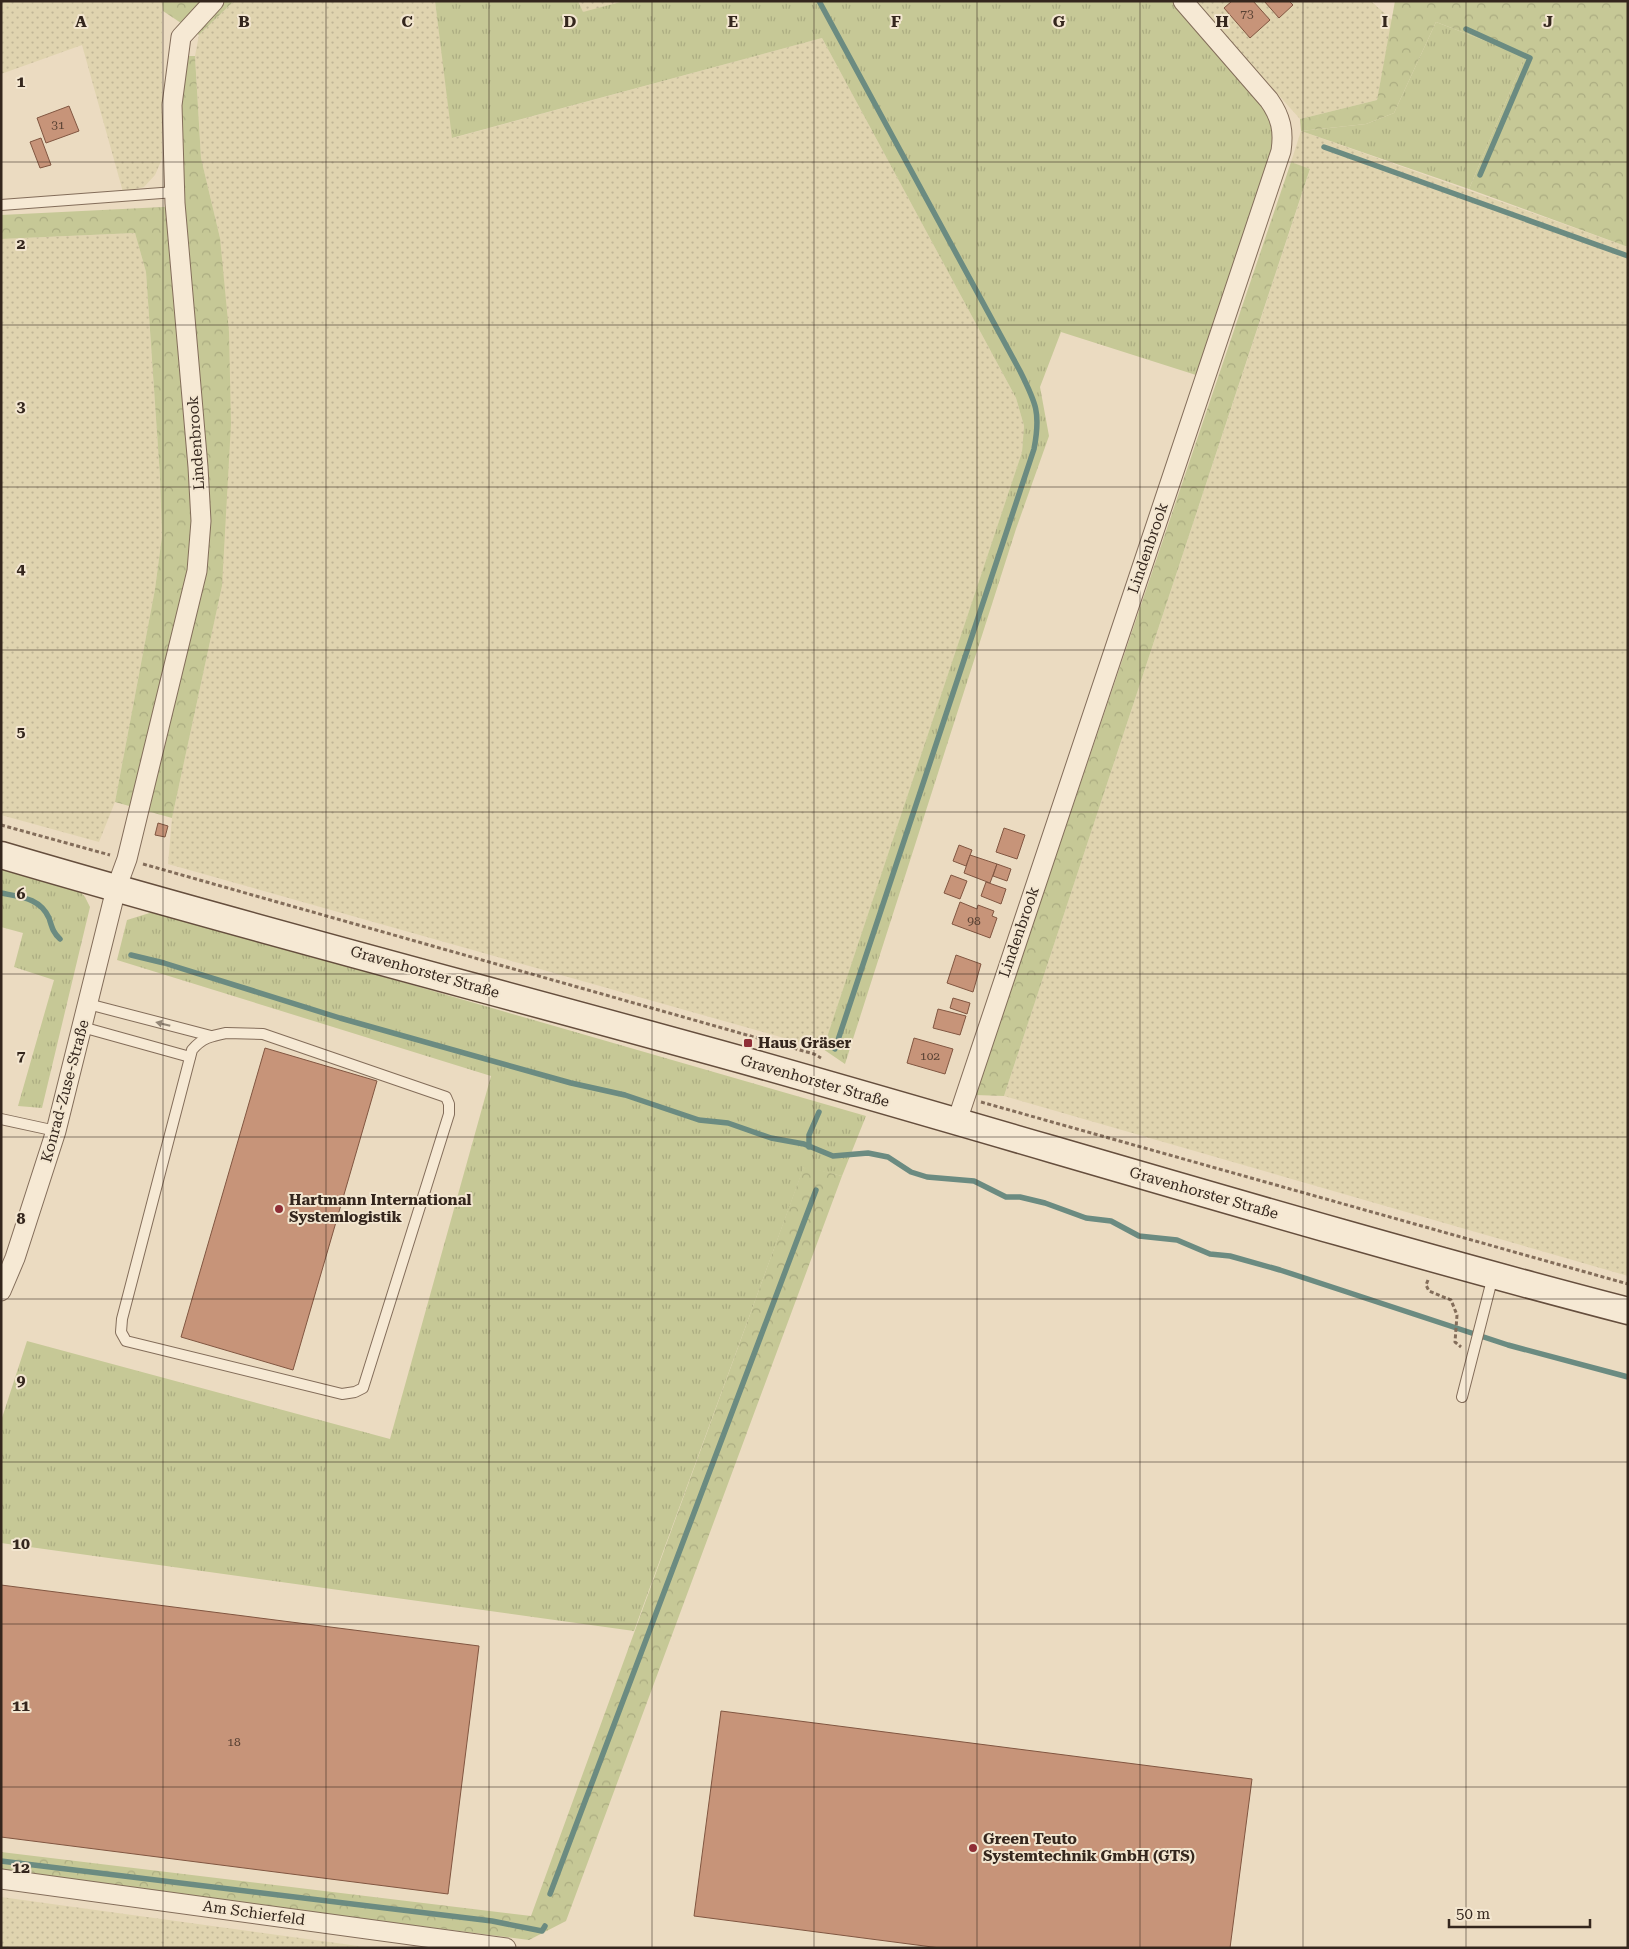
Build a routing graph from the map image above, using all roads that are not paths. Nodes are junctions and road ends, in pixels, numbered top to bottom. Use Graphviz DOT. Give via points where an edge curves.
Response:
graph roads {
  1 [pos="214,1"];
  2 [pos="1183,1"];
  3 [pos="175,192"];
  4 [pos="1,205"];
  5 [pos="1,855"];
  6 [pos="116,889"];
  7 [pos="88,1004"];
  8 [pos="82,1027"];
  9 [pos="211,1036"];
  10 [pos="190,1058"];
  11 [pos="960,1112"];
  12 [pos="1,1118"];
  13 [pos="56,1131"];
  14 [pos="1493,1276"];
  15 [pos="1,1290"];
  16 [pos="1628,1311"];
  17 [pos="1462,1397"];
  18 [pos="1,1879"];
  19 [pos="463,1945"];
  20 [pos="506,1948"];
  1 -- 3 [label="street, Lindenbrook" via="180,37 172,106"];
  2 -- 11 [label="street, Lindenbrook" via="1279,114 1283,135 1281,151"];
  3 -- 4 [label="lane"];
  3 -- 6 [label="street, Lindenbrook" via="201,521 197,571 127,859"];
  5 -- 6 [label="main road, Gravenhorster Straße"];
  6 -- 7 [label="street, Konrad-Zuse-Straße"];
  6 -- 11 [label="main road, Gravenhorster Straße"];
  7 -- 8 [label="street, Konrad-Zuse-Straße"];
  9 -- 7 [label="lane, one-way"];
  8 -- 10 [label="lane"];
  8 -- 13 [label="street, Konrad-Zuse-Straße"];
  9 -- 10 [label="lane" via="200,1041"];
  9 -- 10 [label="lane" via="263,1034 446,1096 450,1104 363,1388 342,1394 126,1341 121,1332"];
  11 -- 14 [label="main road, Gravenhorster Straße"];
  12 -- 13 [label="lane"];
  13 -- 15 [label="street, Konrad-Zuse-Straße" via="15,1258"];
  14 -- 16 [label="main road, Gravenhorster Straße"];
  14 -- 17 [label="lane"];
  18 -- 19 [label="street, Am Schierfeld"];
  19 -- 20 [label="street, Am Schierfeld"];
}
